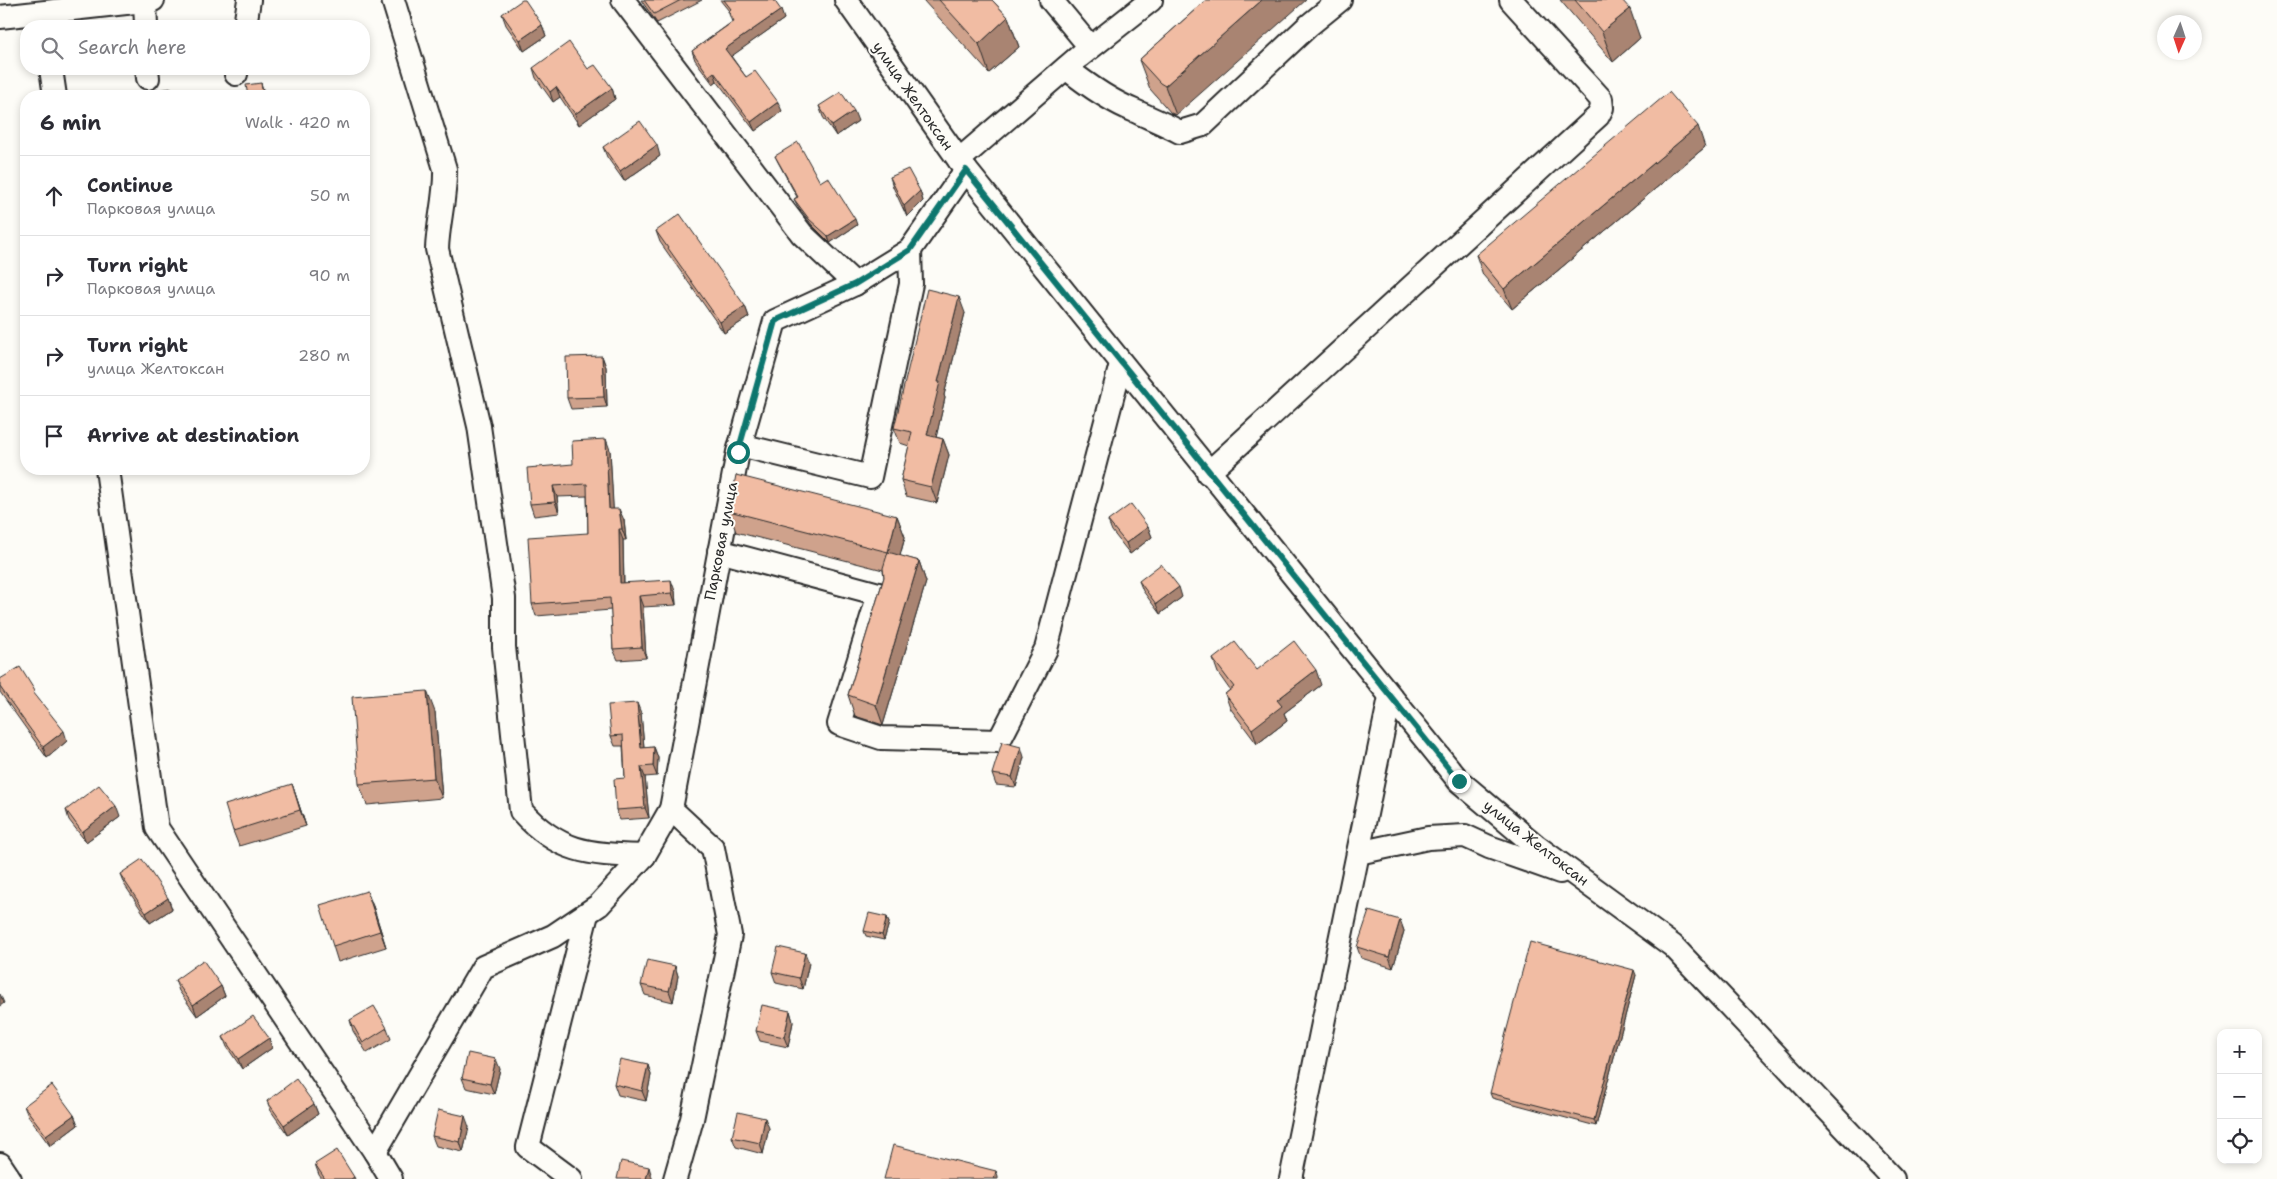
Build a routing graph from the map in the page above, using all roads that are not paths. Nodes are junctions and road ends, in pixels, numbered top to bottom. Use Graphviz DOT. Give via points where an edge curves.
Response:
graph roads {
  1 [pos="149,0"];
  2 [pos="250,0"];
  3 [pos="393,0"];
  4 [pos="623,0"];
  5 [pos="846,0"];
  6 [pos="1051,0"];
  7 [pos="1151,0"];
  8 [pos="1340,0"];
  9 [pos="1511,0"];
  10 [pos="0,17"];
  11 [pos="44,19"];
  12 [pos="147,20"];
  13 [pos="246,20"];
  14 [pos="1071,63"];
  15 [pos="52,75"];
  16 [pos="54,90"];
  17 [pos="962,165"];
  18 [pos="910,250"];
  19 [pos="855,284"];
  20 [pos="1121,364"];
  21 [pos="740,445"];
  22 [pos="1208,473"];
  23 [pos="108,475"];
  24 [pos="720,551"];
  25 [pos="1390,696"];
  26 [pos="671,809"];
  27 [pos="1358,853"];
  28 [pos="644,856"];
  29 [pos="1582,880"];
  30 [pos="587,914"];
  31 [pos="375,1152"];
  32 [pos="0,1164"];
  33 [pos="10,1179"];
  34 [pos="391,1179"];
  35 [pos="571,1179"];
  36 [pos="674,1179"];
  37 [pos="1291,1179"];
  38 [pos="1893,1179"];
  1 -- 11 [label="street"];
  1 -- 12 [label="street"];
  2 -- 13 [label="street"];
  3 -- 28 [label="street" via="445,168 437,248 479,426 504,598 504,647 521,811 539,831 564,845 597,854"];
  4 -- 19 [label="street" via="802,234"];
  5 -- 17 [label="street, улица Желтоксан"];
  6 -- 14 [label="street" via="1090,47"];
  7 -- 14 [label="street, Парковая улица"];
  8 -- 14 [label="street" via="1203,124 1180,132 1133,111 1081,80"];
  9 -- 22 [label="street" via="1601,99 1602,108 1598,116"];
  10 -- 11 [label="street"];
  14 -- 17 [label="street, Парковая улица"];
  15 -- 16 [label="street"];
  17 -- 18 [label="street, Парковая улица"];
  17 -- 20 [label="street, улица Желтоксан"];
  18 -- 19 [label="street, Парковая улица"];
  18 -- 21 [label="street" via="911,284 870,477"];
  19 -- 21 [label="street, Парковая улица" via="775,321"];
  20 -- 22 [label="street, улица Желтоксан"];
  20 -- 24 [label="street" via="1046,649 999,741 880,738 839,724 879,594"];
  21 -- 24 [label="street, Парковая улица"];
  22 -- 25 [label="street, улица Желтоксан"];
  23 -- 31 [label="street" via="157,828"];
  24 -- 26 [label="street, Парковая улица"];
  25 -- 27 [label="street"];
  25 -- 29 [label="street, улица Желтоксан" via="1459,781"];
  26 -- 28 [label="street, Парковая улица"];
  26 -- 36 [label="street" via="713,848 730,935 692,1119"];
  27 -- 29 [label="street" via="1428,838 1465,836"];
  27 -- 37 [label="street"];
  28 -- 30 [label="street, Парковая улица" via="599,906"];
  29 -- 38 [label="street, улица Желтоксан" via="1673,946"];
  30 -- 31 [label="street, Парковая улица" via="553,936 483,967"];
  30 -- 35 [label="street" via="528,1147"];
  31 -- 34 [label="street"];
  32 -- 33 [label="street"];
}
